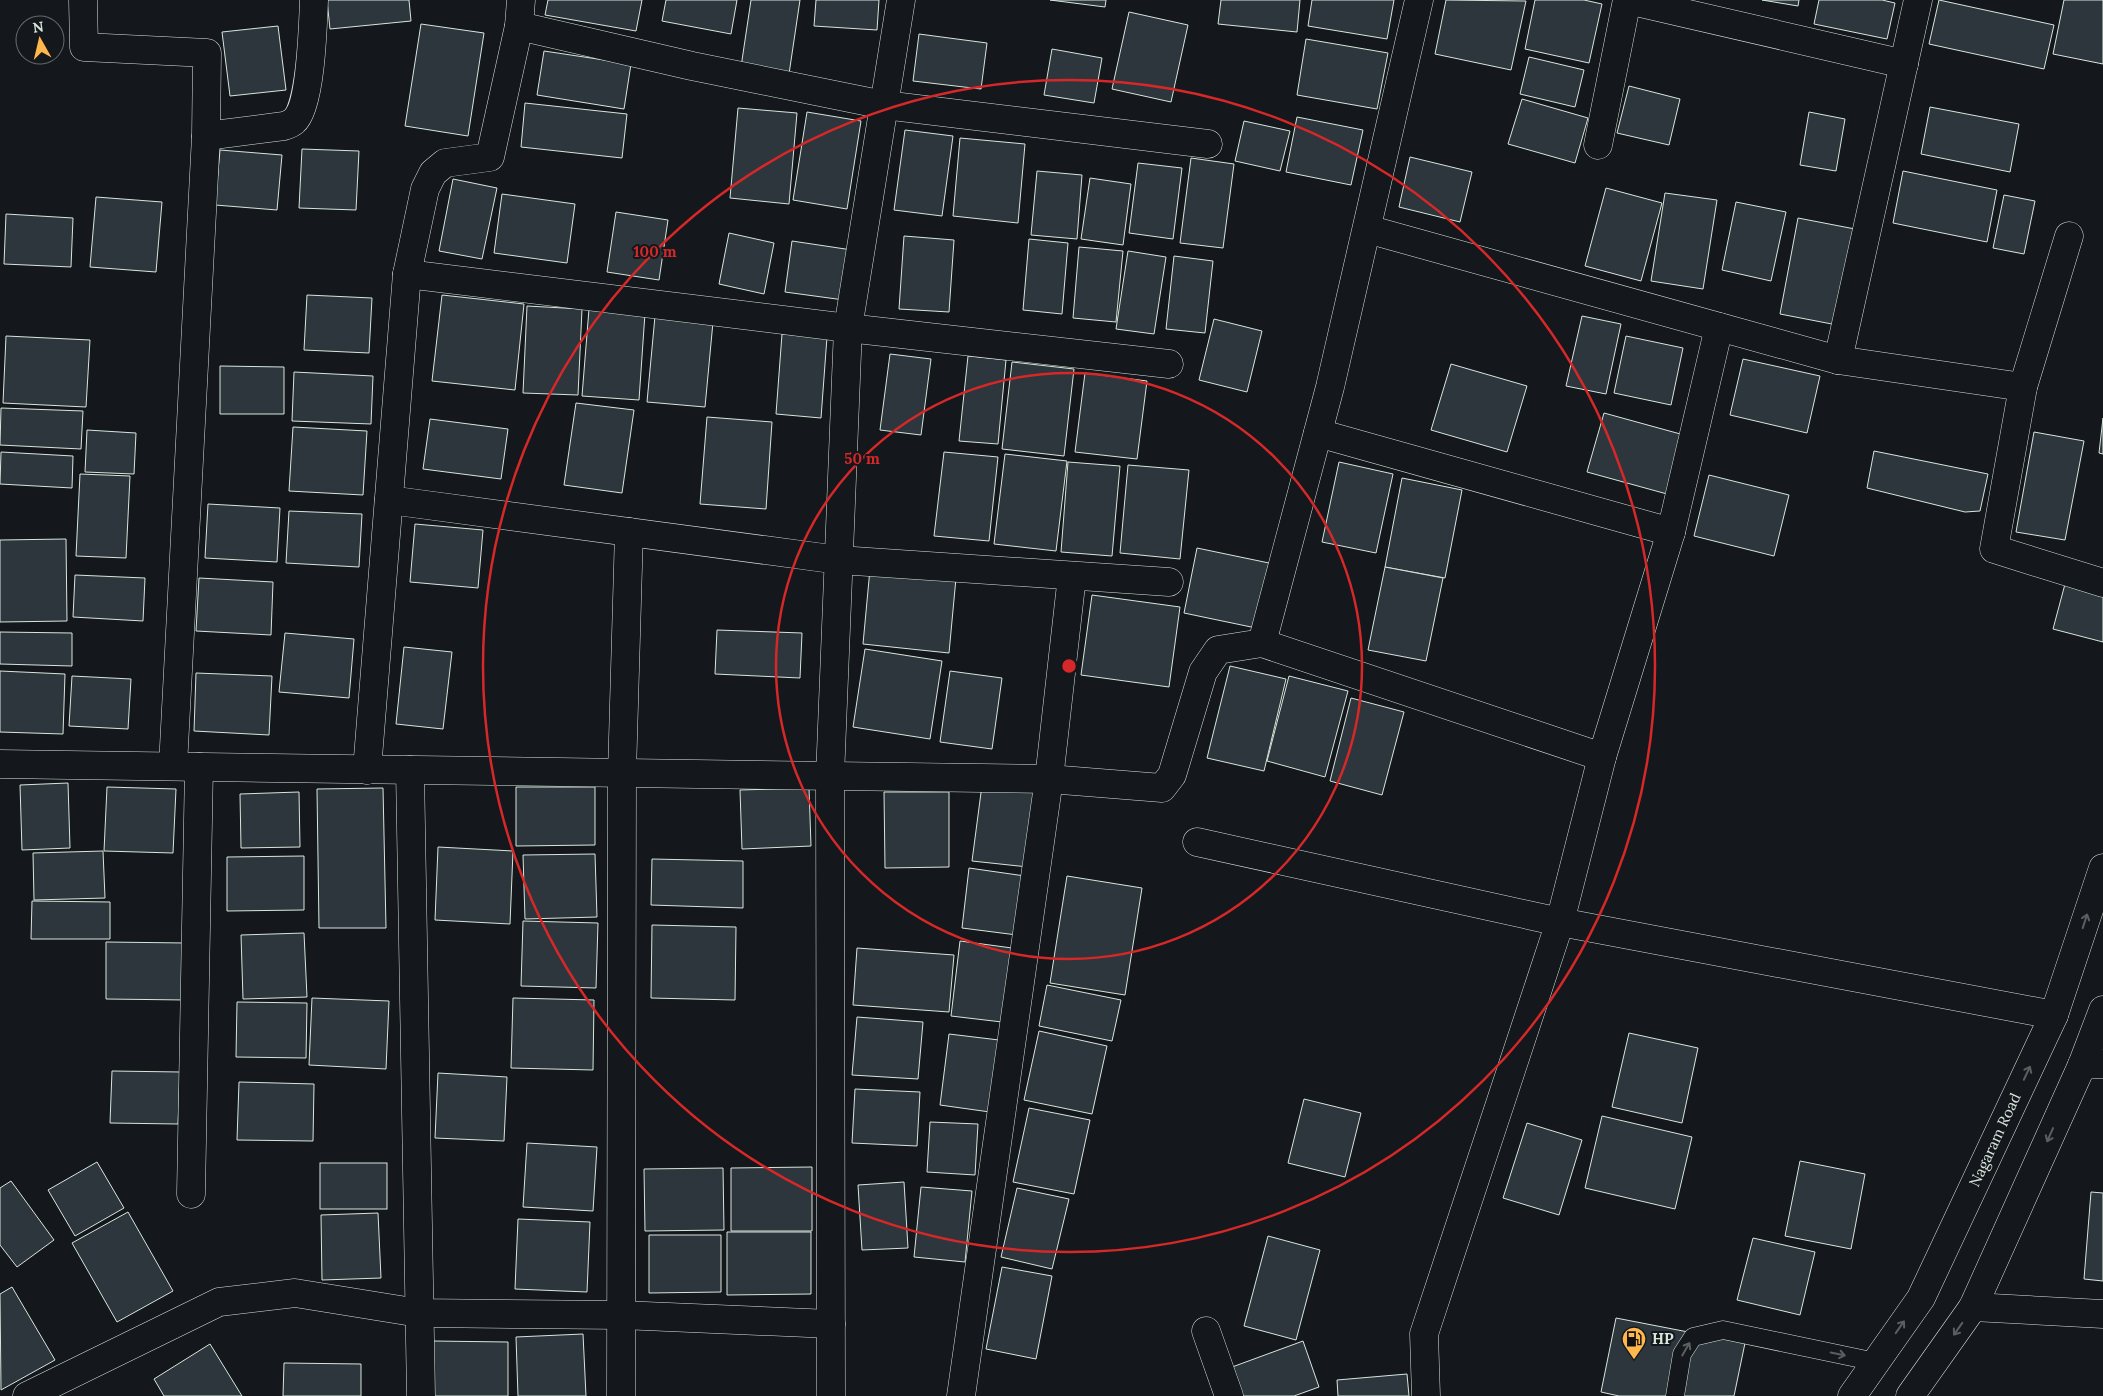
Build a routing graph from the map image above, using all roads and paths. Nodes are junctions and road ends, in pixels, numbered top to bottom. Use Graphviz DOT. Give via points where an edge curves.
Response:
graph roads {
  1 [pos="83,0"];
  2 [pos="314,0"];
  3 [pos="901,0"];
  4 [pos="1419,0"];
  5 [pos="1628,0"];
  6 [pos="1918,0"];
  7 [pos="1680,6"];
  8 [pos="520,13"];
  9 [pos="1904,64"];
  10 [pos="884,105"];
  11 [pos="206,136"];
  12 [pos="1208,144"];
  13 [pos="1598,145"];
  14 [pos="1367,229"];
  15 [pos="2069,236"];
  16 [pos="407,274"];
  17 [pos="1719,326"];
  18 [pos="848,328"];
  19 [pos="1838,360"];
  20 [pos="1169,364"];
  21 [pos="2022,387"];
  22 [pos="1318,432"];
  23 [pos="389,500"];
  24 [pos="629,532"];
  25 [pos="1671,532"];
  26 [pos="839,560"];
  27 [pos="1072,576"];
  28 [pos="1169,582"];
  29 [pos="2103,583"];
  30 [pos="1262,643"];
  31 [pos="1602,757"];
  32 [pos="0,764"];
  33 [pos="186,767"];
  34 [pos="367,770"];
  35 [pos="410,770"];
  36 [pos="622,773"];
  37 [pos="830,777"];
  38 [pos="1048,779"];
  39 [pos="1197,842"];
  40 [pos="2103,868"];
  41 [pos="1560,922"];
  42 [pos="2103,1010"];
  43 [pos="2054,1015"];
  44 [pos="2092,1065"];
  45 [pos="191,1194"];
  46 [pos="1973,1307"];
  47 [pos="420,1313"];
  48 [pos="2103,1314"];
  49 [pos="621,1315"];
  50 [pos="830,1324"];
  51 [pos="1206,1331"];
  52 [pos="1876,1362"];
  53 [pos="27,1396"];
  54 [pos="421,1396"];
  55 [pos="621,1396"];
  56 [pos="831,1396"];
  57 [pos="961,1396"];
  58 [pos="1230,1396"];
  59 [pos="1426,1396"];
  60 [pos="1676,1396"];
  61 [pos="1852,1396"];
  62 [pos="1910,1396"];
  1 -- 11 [label="street" via="84,47 207,53"];
  2 -- 11 [label="street" via="304,102 295,121 284,126"];
  3 -- 10 [label="street"];
  4 -- 14 [label="street"];
  5 -- 7 [label="street"];
  5 -- 13 [label="street"];
  6 -- 9 [label="street"];
  7 -- 9 [label="street"];
  8 -- 10 [label="street" via="692,66"];
  8 -- 16 [label="street" via="490,158 445,163 433,173 426,190"];
  9 -- 19 [label="street"];
  10 -- 12 [label="street"];
  10 -- 18 [label="street"];
  11 -- 33 [label="street"];
  14 -- 17 [label="street"];
  14 -- 22 [label="street"];
  15 -- 21 [label="street"];
  16 -- 18 [label="street"];
  16 -- 23 [label="street"];
  17 -- 19 [label="street"];
  17 -- 25 [label="street"];
  18 -- 20 [label="street"];
  18 -- 26 [label="street"];
  19 -- 21 [label="street"];
  21 -- 29 [label="street" via="1994,549"];
  22 -- 25 [label="street"];
  22 -- 30 [label="street"];
  23 -- 24 [label="street"];
  23 -- 34 [label="street"];
  24 -- 26 [label="street"];
  24 -- 36 [label="street"];
  25 -- 31 [label="street"];
  26 -- 27 [label="street"];
  26 -- 37 [label="street"];
  27 -- 28 [label="street"];
  27 -- 38 [label="street"];
  30 -- 31 [label="street"];
  30 -- 38 [label="street" via="1218,650 1203,672 1172,775 1162,788"];
  31 -- 41 [label="street"];
  32 -- 33 [label="street"];
  33 -- 34 [label="street"];
  33 -- 45 [label="street"];
  34 -- 35 [label="street"];
  35 -- 36 [label="street"];
  35 -- 47 [label="street"];
  36 -- 37 [label="street"];
  36 -- 49 [label="street"];
  37 -- 38 [label="street"];
  37 -- 50 [label="street"];
  38 -- 57 [label="street"];
  39 -- 41 [label="street"];
  43 -- 40 [label="street, Nagaram Road, one-way"];
  41 -- 43 [label="street"];
  41 -- 59 [label="street" via="1424,1334"];
  42 -- 44 [label="street"];
  52 -- 43 [label="street, Nagaram Road, one-way" via="1921,1298"];
  44 -- 46 [label="street, one-way"];
  46 -- 48 [label="street"];
  46 -- 62 [label="street, one-way"];
  47 -- 49 [label="street"];
  47 -- 53 [label="street" via="295,1293 220,1302"];
  47 -- 54 [label="street"];
  49 -- 50 [label="street"];
  49 -- 55 [label="street"];
  50 -- 56 [label="street"];
  51 -- 58 [label="street"];
  60 -- 52 [label="lane, one-way" via="1682,1354 1693,1337 1724,1330"];
  52 -- 61 [label="street, Nagaram Road"];
}
